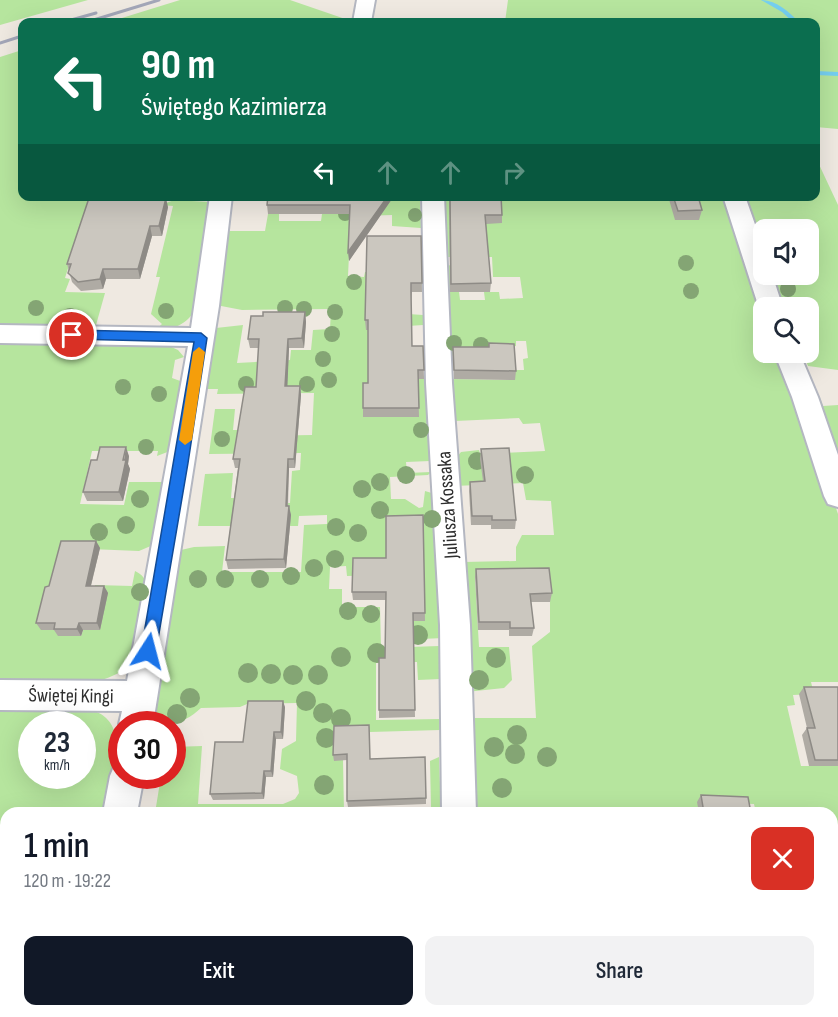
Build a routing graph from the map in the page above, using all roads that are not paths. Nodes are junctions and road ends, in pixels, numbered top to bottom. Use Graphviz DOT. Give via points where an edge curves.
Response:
graph roads {
  1 [pos="366,0"];
  2 [pos="363,18"];
  3 [pos="220,201"];
  4 [pos="433,201"];
  5 [pos="737,201"];
  6 [pos="767,297"];
  7 [pos="0,334"];
  8 [pos="201,338"];
  9 [pos="791,363"];
  10 [pos="838,496"];
  11 [pos="0,695"];
  12 [pos="139,710"];
  13 [pos="125,789"];
  14 [pos="121,807"];
  15 [pos="459,807"];
  1 -- 2 [label="street"];
  3 -- 8 [label="street"];
  4 -- 15 [label="street, Juliusza Kossaka" via="439,383 455,625"];
  5 -- 6 [label="street"];
  7 -- 8 [label="street"];
  8 -- 12 [label="street"];
  9 -- 10 [label="street"];
  11 -- 12 [label="street, Świętej Kingi"];
  13 -- 14 [label="street"];
}
